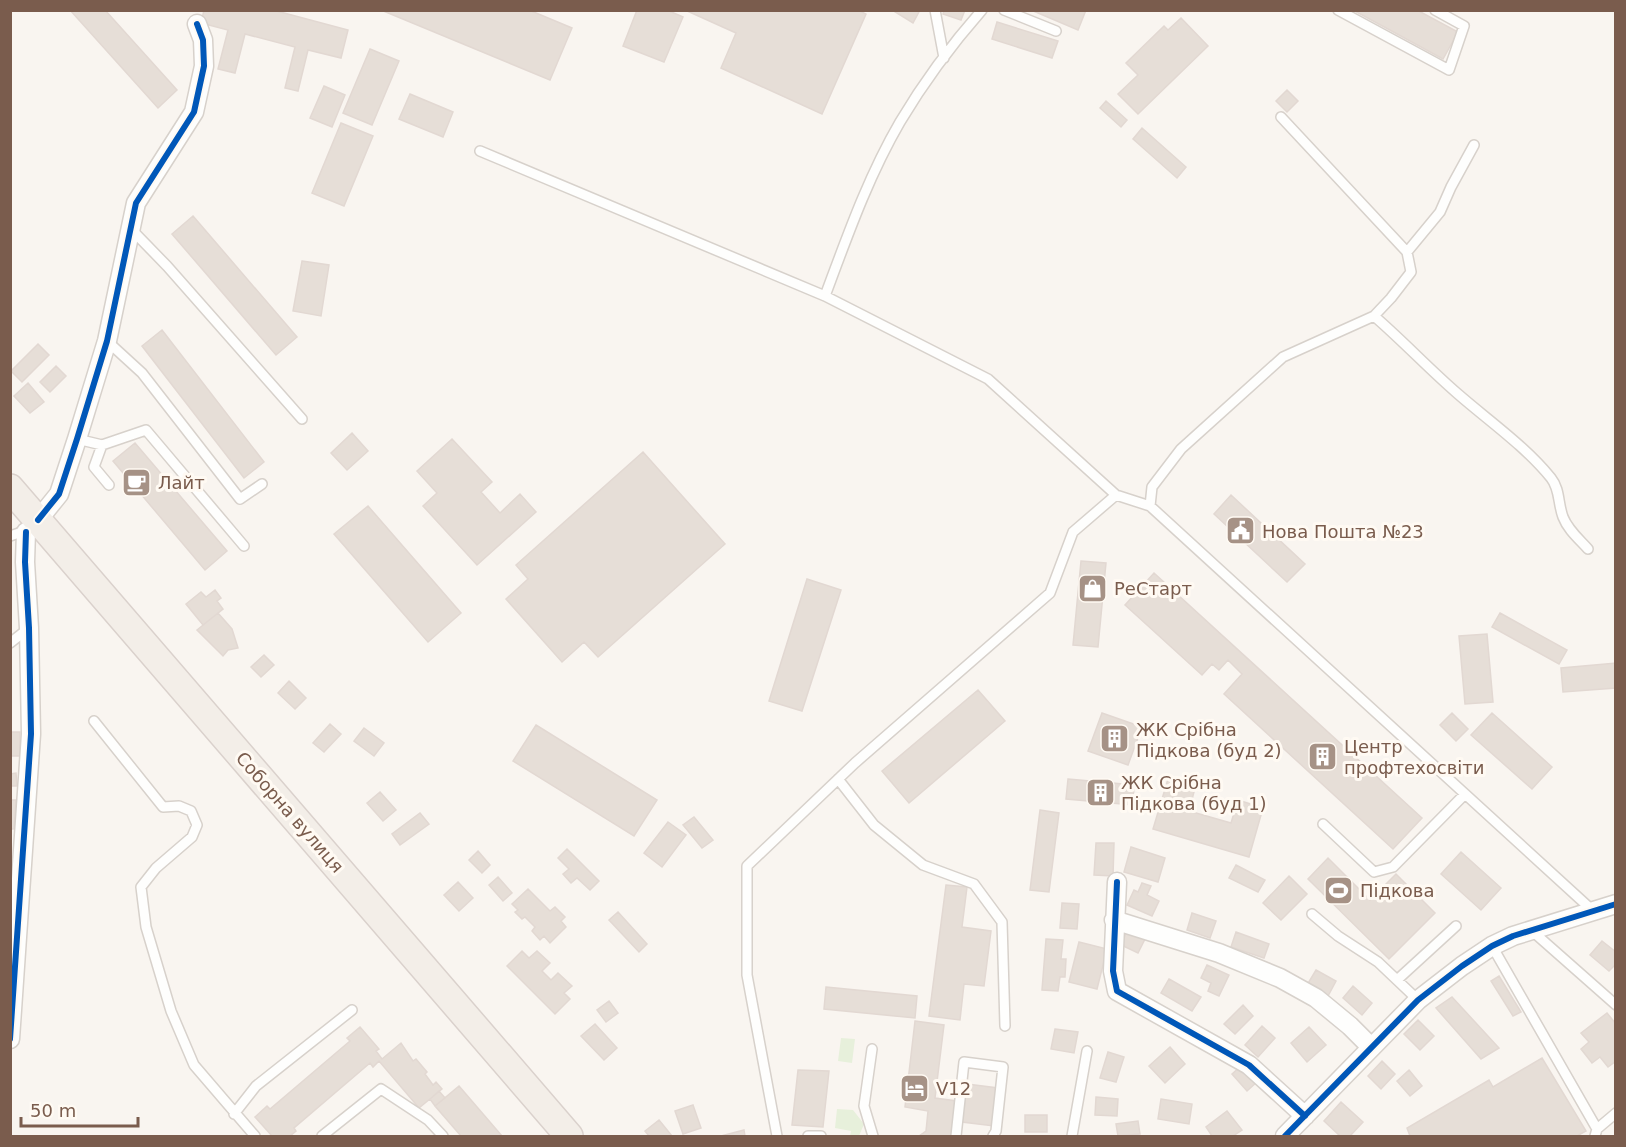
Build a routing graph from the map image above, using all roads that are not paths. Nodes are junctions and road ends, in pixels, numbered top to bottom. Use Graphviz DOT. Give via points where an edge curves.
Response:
graph roads {
  1 [pos="935,10"];
  2 [pos="982,10"];
  3 [pos="1005,10"];
  4 [pos="1338,10"];
  5 [pos="1435,10"];
  6 [pos="197,24"];
  7 [pos="1056,31"];
  8 [pos="945,58"];
  9 [pos="1281,117"];
  10 [pos="1474,144"];
  11 [pos="480,151"];
  12 [pos="130,228"];
  13 [pos="1407,252"];
  14 [pos="825,296"];
  15 [pos="1374,316"];
  16 [pos="107,341"];
  17 [pos="302,419"];
  18 [pos="77,439"];
  19 [pos="102,445"];
  20 [pos="262,484"];
  21 [pos="109,485"];
  22 [pos="10,488"];
  23 [pos="1116,495"];
  24 [pos="1150,506"];
  25 [pos="25,529"];
  26 [pos="244,546"];
  27 [pos="1588,549"];
  28 [pos="29,628"];
  29 [pos="10,643"];
  30 [pos="94,721"];
  31 [pos="838,779"];
  32 [pos="1465,794"];
  33 [pos="1323,824"];
  34 [pos="1117,882"];
  35 [pos="1616,904"];
  36 [pos="1592,910"];
  37 [pos="1312,914"];
  38 [pos="1114,920"];
  39 [pos="1456,926"];
  40 [pos="1531,930"];
  41 [pos="1492,946"];
  42 [pos="1397,980"];
  43 [pos="1418,1000"];
  44 [pos="1616,1005"];
  45 [pos="352,1010"];
  46 [pos="1005,1026"];
  47 [pos="10,1039"];
  48 [pos="1371,1047"];
  49 [pos="872,1049"];
  50 [pos="1088,1051"];
  51 [pos="1616,1113"];
  52 [pos="234,1114"];
  53 [pos="1305,1116"];
  54 [pos="1596,1133"];
  55 [pos="255,1137"];
  56 [pos="322,1137"];
  57 [pos="443,1137"];
  58 [pos="569,1137"];
  59 [pos="777,1137"];
  60 [pos="808,1137"];
  61 [pos="821,1137"];
  62 [pos="873,1137"];
  63 [pos="956,1137"];
  64 [pos="993,1137"];
  65 [pos="1072,1137"];
  66 [pos="1285,1137"];
  1 -- 8 [label="lane"];
  2 -- 8 [label="lane"];
  3 -- 7 [label="lane"];
  4 -- 5 [label="lane" via="1449,70 1464,26"];
  6 -- 12 [label="street" via="203,40 204,66 194,112 136,203"];
  8 -- 14 [label="lane" via="900,122 852,224"];
  9 -- 13 [label="lane"];
  10 -- 13 [label="lane" via="1440,212"];
  11 -- 14 [label="lane"];
  12 -- 16 [label="street"];
  12 -- 17 [label="lane"];
  13 -- 15 [label="lane" via="1411,272"];
  14 -- 23 [label="lane" via="988,380"];
  15 -- 24 [label="lane" via="1283,357 1181,449 1152,487"];
  15 -- 27 [label="lane" via="1553,480 1562,516"];
  16 -- 18 [label="street"];
  16 -- 20 [label="lane" via="142,373 240,499"];
  18 -- 19 [label="lane"];
  18 -- 25 [label="street" via="59,494"];
  19 -- 21 [label="lane" via="94,467"];
  19 -- 26 [label="lane" via="146,430"];
  22 -- 25 [label="main road, Соборна вулиця"];
  23 -- 24 [label="lane"];
  23 -- 31 [label="lane" via="1073,532 1050,593"];
  24 -- 32 [label="lane"];
  25 -- 28 [label="street"];
  25 -- 58 [label="main road, Соборна вулиця"];
  28 -- 29 [label="lane"];
  28 -- 47 [label="street" via="32,734"];
  30 -- 52 [label="lane" via="163,807 179,806 191,811 197,825 192,837 156,868 141,887 146,927 171,1011 194,1065"];
  31 -- 46 [label="lane" via="874,825 923,865 974,884 1002,922"];
  31 -- 59 [label="lane" via="747,866 747,975"];
  32 -- 33 [label="lane" via="1393,867 1374,872"];
  32 -- 36 [label="lane"];
  34 -- 38 [label="street"];
  35 -- 36 [label="street"];
  36 -- 40 [label="street"];
  37 -- 42 [label="lane"];
  38 -- 48 [label="street" via="1219,953 1280,978 1316,998"];
  38 -- 53 [label="street" via="1113,971 1117,991 1249,1065"];
  39 -- 42 [label="lane"];
  40 -- 41 [label="street"];
  40 -- 44 [label="lane"];
  41 -- 43 [label="street"];
  41 -- 54 [label="lane"];
  42 -- 43 [label="lane"];
  43 -- 48 [label="street"];
  45 -- 52 [label="lane" via="256,1086"];
  48 -- 53 [label="street"];
  49 -- 62 [label="lane" via="864,1106"];
  50 -- 65 [label="lane"];
  51 -- 54 [label="lane"];
  52 -- 55 [label="lane"];
  53 -- 66 [label="street"];
  56 -- 57 [label="lane" via="381,1089 428,1120"];
  60 -- 61 [label="lane"];
  63 -- 64 [label="lane" via="964,1062 1003,1067"];
}
